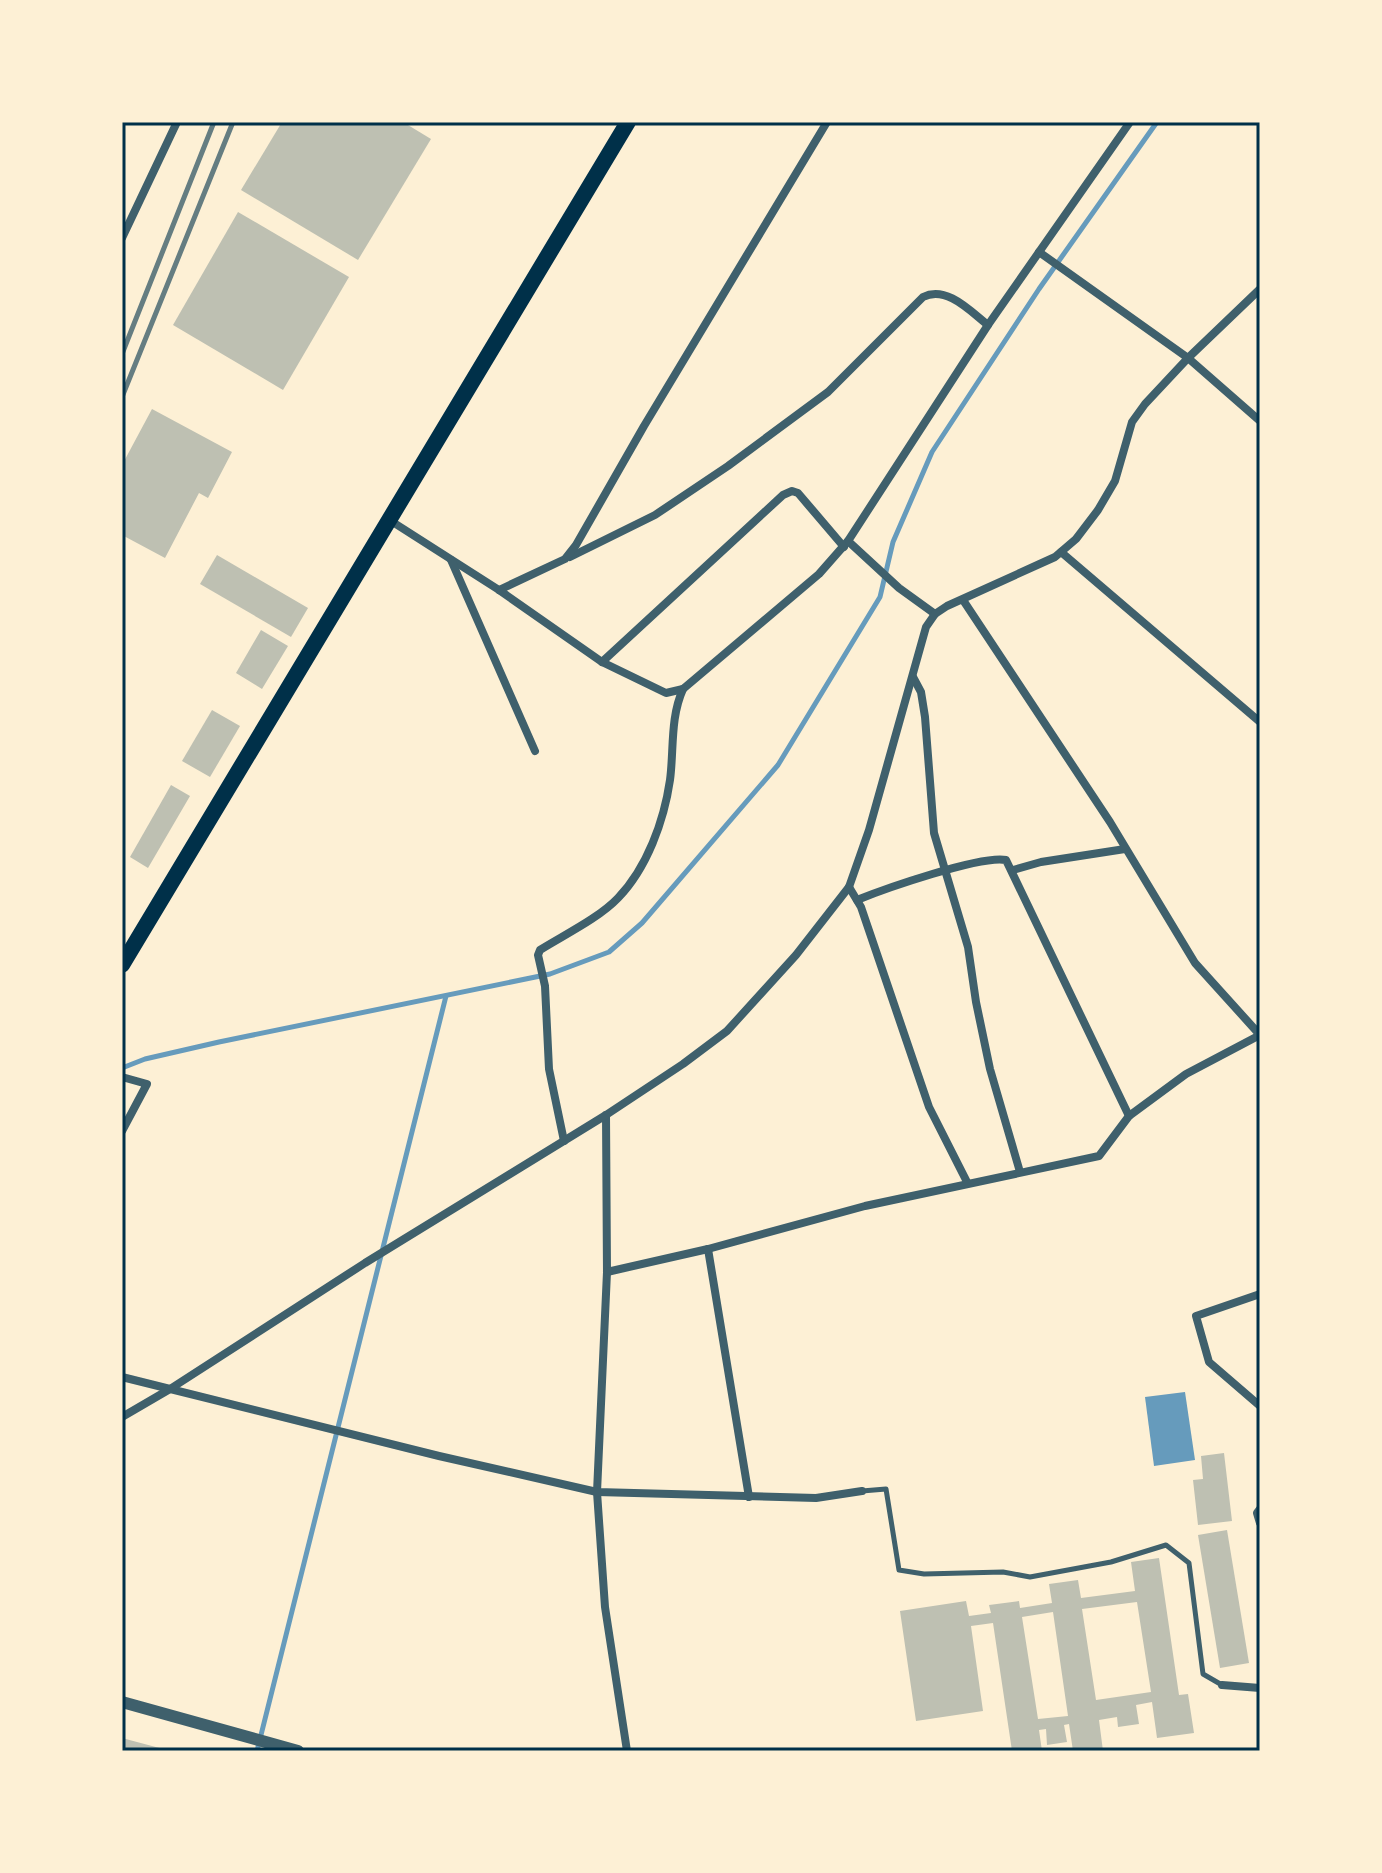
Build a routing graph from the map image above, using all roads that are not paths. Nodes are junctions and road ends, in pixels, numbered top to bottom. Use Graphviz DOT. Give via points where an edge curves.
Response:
graph roads {
  1 [pos="177,122"];
  2 [pos="628,122"];
  3 [pos="827,122"];
  4 [pos="1130,122"];
  5 [pos="122,238"];
  6 [pos="1043,254"];
  7 [pos="1260,289"];
  8 [pos="988,325"];
  9 [pos="1188,358"];
  10 [pos="1260,421"];
  11 [pos="391,521"];
  12 [pos="846,544"];
  13 [pos="1061,552"];
  14 [pos="450,559"];
  15 [pos="565,559"];
  16 [pos="499,590"];
  17 [pos="963,600"];
  18 [pos="935,614"];
  19 [pos="602,662"];
  20 [pos="913,677"];
  21 [pos="683,689"];
  22 [pos="1260,722"];
  23 [pos="535,751"];
  24 [pos="1125,849"];
  25 [pos="1013,870"];
  26 [pos="944,871"];
  27 [pos="849,887"];
  28 [pos="857,900"];
  29 [pos="122,965"];
  30 [pos="1260,1035"];
  31 [pos="122,1077"];
  32 [pos="606,1115"];
  33 [pos="1129,1116"];
  34 [pos="122,1131"];
  35 [pos="564,1141"];
  36 [pos="1020,1172"];
  37 [pos="967,1182"];
  38 [pos="708,1249"];
  39 [pos="607,1272"];
  40 [pos="1260,1294"];
  41 [pos="122,1377"];
  42 [pos="170,1389"];
  43 [pos="1260,1406"];
  44 [pos="122,1417"];
  45 [pos="862,1491"];
  46 [pos="597,1492"];
  47 [pos="749,1497"];
  48 [pos="1260,1509"];
  49 [pos="1260,1523"];
  50 [pos="1222,1685"];
  51 [pos="1260,1688"];
  52 [pos="122,1702"];
  53 [pos="298,1751"];
  54 [pos="627,1751"];
  1 -- 5 [label="street"];
  2 -- 11 [label="main road"];
  3 -- 15 [label="street"];
  4 -- 6 [label="street"];
  6 -- 8 [label="street"];
  6 -- 9 [label="street"];
  7 -- 9 [label="street"];
  8 -- 12 [label="street"];
  8 -- 15 [label="street" via="944,294 932,292 828,392 728,466 655,515"];
  9 -- 10 [label="street"];
  9 -- 13 [label="street" via="1132,422 1115,481 1076,539"];
  11 -- 14 [label="street"];
  11 -- 29 [label="main road"];
  12 -- 18 [label="street"];
  12 -- 19 [label="street" via="798,493 783,495"];
  12 -- 21 [label="street" via="819,574"];
  13 -- 17 [label="street"];
  13 -- 22 [label="street"];
  14 -- 16 [label="street"];
  14 -- 23 [label="street"];
  15 -- 16 [label="street"];
  16 -- 19 [label="street"];
  17 -- 18 [label="street"];
  17 -- 24 [label="street"];
  18 -- 20 [label="street" via="926,627"];
  19 -- 21 [label="street" via="666,693"];
  20 -- 26 [label="street" via="925,717 934,833"];
  20 -- 27 [label="street"];
  21 -- 35 [label="street" via="676,705 661,821 641,867 617,899 540,950 549,1069"];
  24 -- 25 [label="street"];
  24 -- 30 [label="street" via="1195,963"];
  25 -- 26 [label="street" via="997,858"];
  25 -- 33 [label="street"];
  26 -- 28 [label="street"];
  26 -- 36 [label="street" via="968,947 990,1069"];
  27 -- 28 [label="street"];
  27 -- 32 [label="street" via="727,1031"];
  28 -- 37 [label="street" via="929,1107"];
  30 -- 33 [label="street" via="1186,1074"];
  31 -- 34 [label="street" via="147,1084"];
  32 -- 35 [label="street"];
  32 -- 39 [label="street"];
  33 -- 36 [label="street" via="1099,1156"];
  35 -- 42 [label="street"];
  36 -- 37 [label="street"];
  37 -- 38 [label="street"];
  38 -- 39 [label="street"];
  38 -- 47 [label="street"];
  39 -- 46 [label="street"];
  40 -- 43 [label="street" via="1196,1316 1209,1362"];
  41 -- 42 [label="street"];
  42 -- 44 [label="street"];
  42 -- 46 [label="street"];
  45 -- 47 [label="street" via="816,1498"];
  45 -- 50 [label="lane" via="886,1489 899,1570 1030,1577 1166,1545 1189,1563 1203,1674"];
  46 -- 47 [label="street"];
  46 -- 54 [label="street" via="605,1607"];
  48 -- 49 [label="street"];
  50 -- 51 [label="street"];
  52 -- 53 [label="street"];
}
